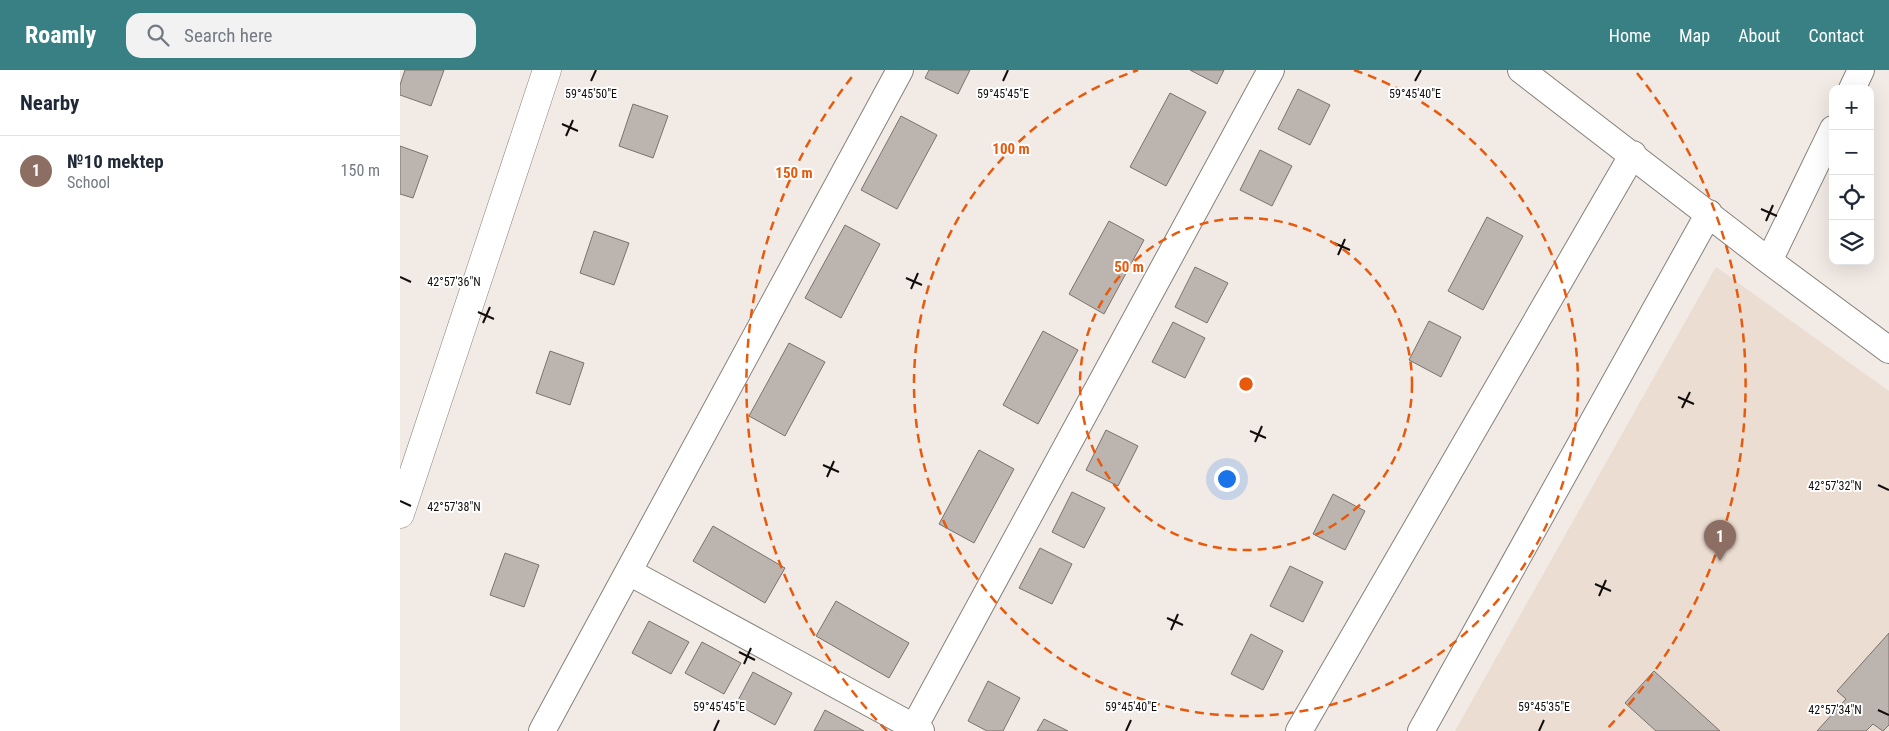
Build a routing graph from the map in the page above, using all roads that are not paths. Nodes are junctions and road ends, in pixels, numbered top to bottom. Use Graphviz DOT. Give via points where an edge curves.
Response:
graph roads {
  1 [pos="547,70"];
  2 [pos="900,70"];
  3 [pos="1271,70"];
  4 [pos="1521,70"];
  5 [pos="1862,70"];
  6 [pos="1854,85"];
  7 [pos="1833,130"];
  8 [pos="1633,154"];
  9 [pos="1709,213"];
  10 [pos="1769,261"];
  11 [pos="1889,350"];
  12 [pos="400,514"];
  13 [pos="629,572"];
  14 [pos="916,730"];
  15 [pos="542,731"];
  16 [pos="1298,731"];
  17 [pos="1421,731"];
  1 -- 12 [label="main road"];
  2 -- 13 [label="street"];
  3 -- 14 [label="street"];
  4 -- 8 [label="street"];
  5 -- 6 [label="street"];
  7 -- 10 [label="street"];
  8 -- 9 [label="street"];
  8 -- 16 [label="street"];
  9 -- 10 [label="street"];
  9 -- 17 [label="street"];
  10 -- 11 [label="street"];
  13 -- 14 [label="street"];
  13 -- 15 [label="street"];
}
